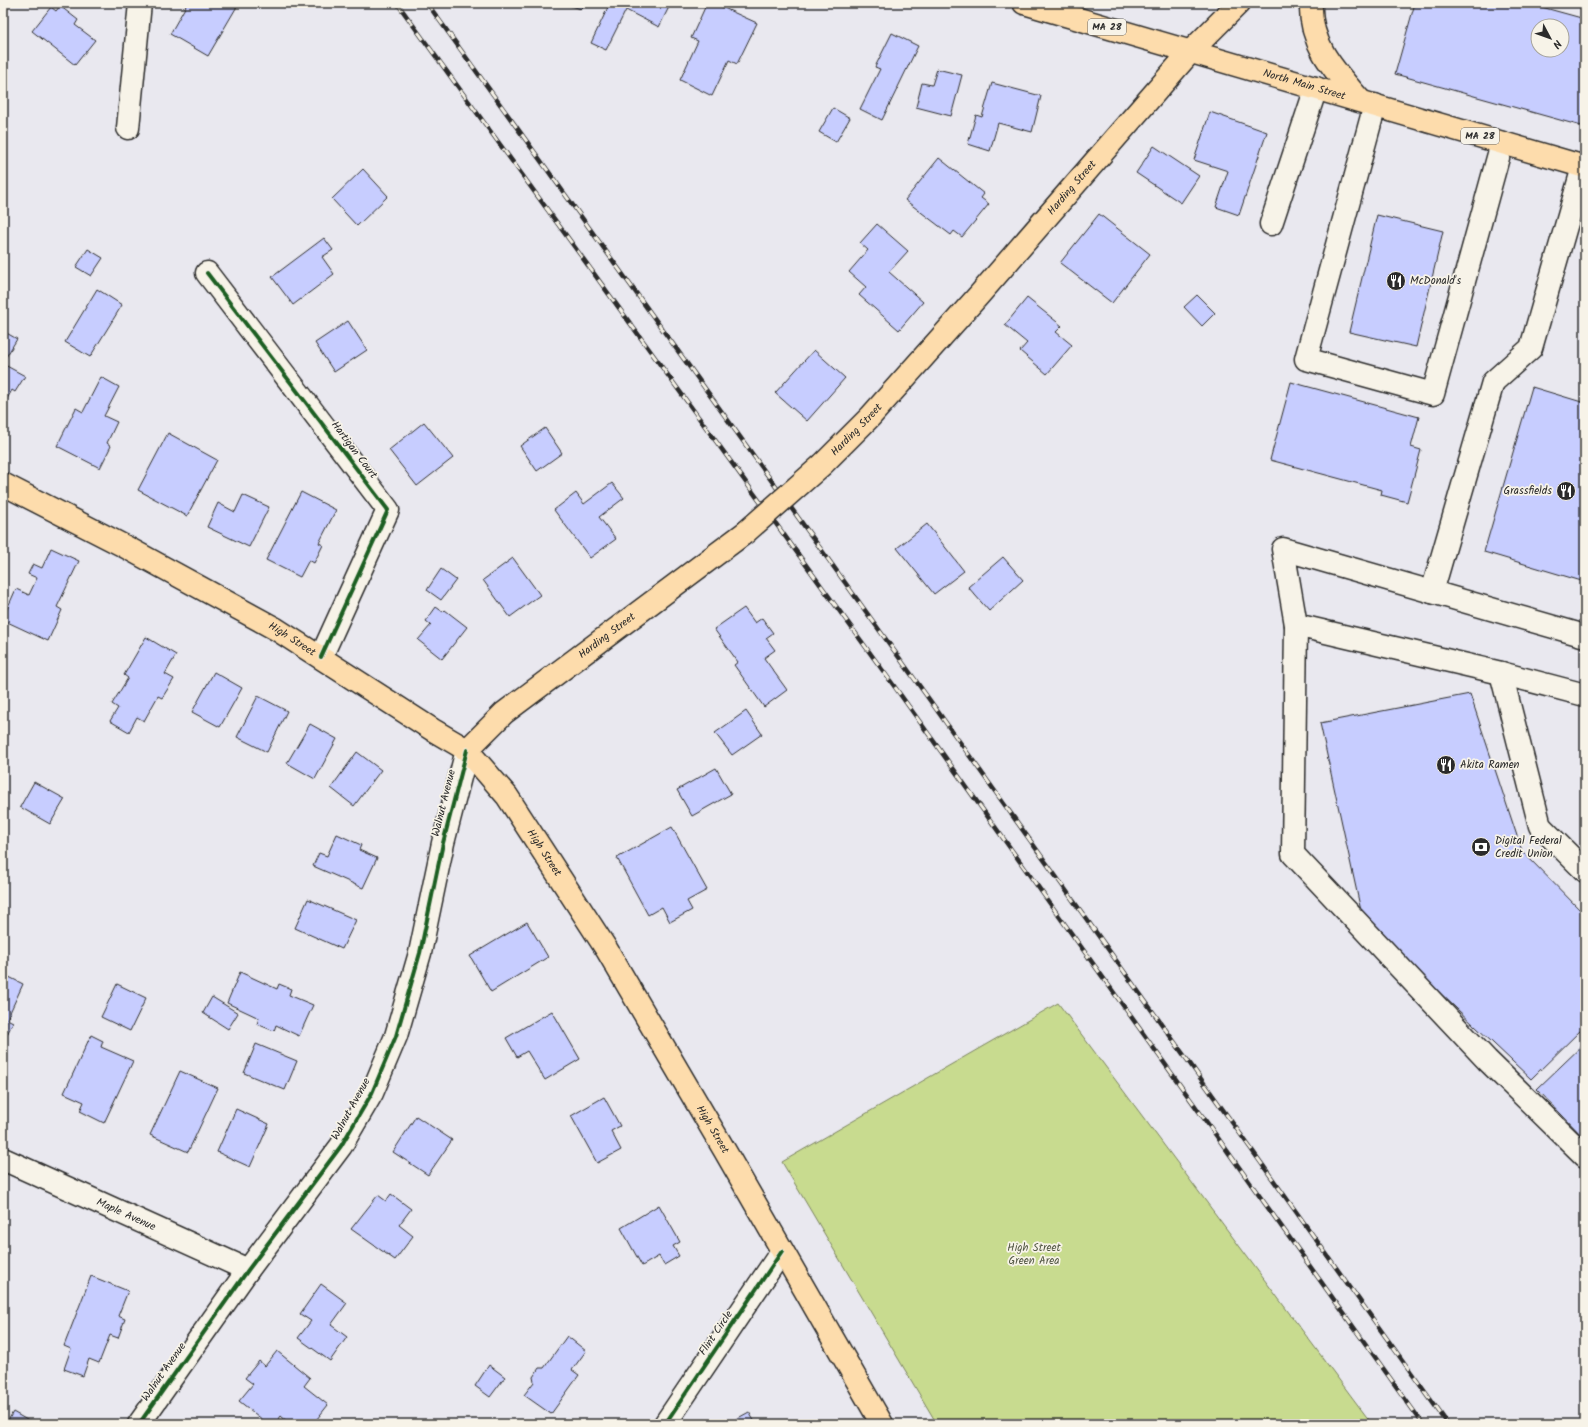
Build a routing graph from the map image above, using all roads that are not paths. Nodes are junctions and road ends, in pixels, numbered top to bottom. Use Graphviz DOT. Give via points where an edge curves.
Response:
graph roads {
  1 [pos="140,3"];
  2 [pos="1024,3"];
  3 [pos="1239,3"];
  4 [pos="1311,3"];
  5 [pos="1190,51"];
  6 [pos="1316,88"];
  7 [pos="1368,103"];
  8 [pos="128,128"];
  9 [pos="1502,143"];
  10 [pos="1584,167"];
  11 [pos="1271,224"];
  12 [pos="206,273"];
  13 [pos="3,484"];
  14 [pos="1432,592"];
  15 [pos="1296,625"];
  16 [pos="1585,636"];
  17 [pos="320,658"];
  18 [pos="1502,673"];
  19 [pos="1585,695"];
  20 [pos="467,750"];
  21 [pos="1585,871"];
  22 [pos="1585,1156"];
  23 [pos="3,1158"];
  24 [pos="782,1251"];
  25 [pos="248,1270"];
  26 [pos="139,1424"];
  27 [pos="665,1424"];
  28 [pos="882,1424"];
  1 -- 8 [label="street"];
  2 -- 5 [label="main road, North Main Street / MA 28"];
  3 -- 5 [label="main road, Harding Street"];
  4 -- 7 [label="main road" via="1315,36 1324,56"];
  5 -- 6 [label="main road, North Main Street / MA 28"];
  5 -- 20 [label="main road, Harding Street, bridge" via="979,295 870,417 823,464 746,532 504,714"];
  6 -- 7 [label="main road, North Main Street / MA 28"];
  6 -- 11 [label="street"];
  7 -- 9 [label="main road, North Main Street / MA 28"];
  7 -- 9 [label="street" via="1306,359 1433,394"];
  9 -- 10 [label="main road, North Main Street / MA 28"];
  10 -- 14 [label="street" via="1531,348 1493,382"];
  12 -- 17 [label="street, Hartigan Court" via="388,510"];
  13 -- 17 [label="main road, High Street" via="213,594 276,629"];
  14 -- 15 [label="street" via="1283,549"];
  14 -- 16 [label="street"];
  15 -- 18 [label="street"];
  15 -- 22 [label="street" via="1293,854 1487,1060"];
  17 -- 20 [label="main road, High Street"];
  18 -- 19 [label="street"];
  18 -- 21 [label="street" via="1540,826"];
  20 -- 24 [label="main road, High Street" via="507,796 607,950"];
  20 -- 25 [label="street, Walnut Avenue" via="443,844 420,952 396,1036 372,1093 341,1146"];
  23 -- 25 [label="street, Maple Avenue"];
  24 -- 27 [label="street, Flint Circle"];
  24 -- 28 [label="main road, High Street"];
  25 -- 26 [label="street, Walnut Avenue"];
}
